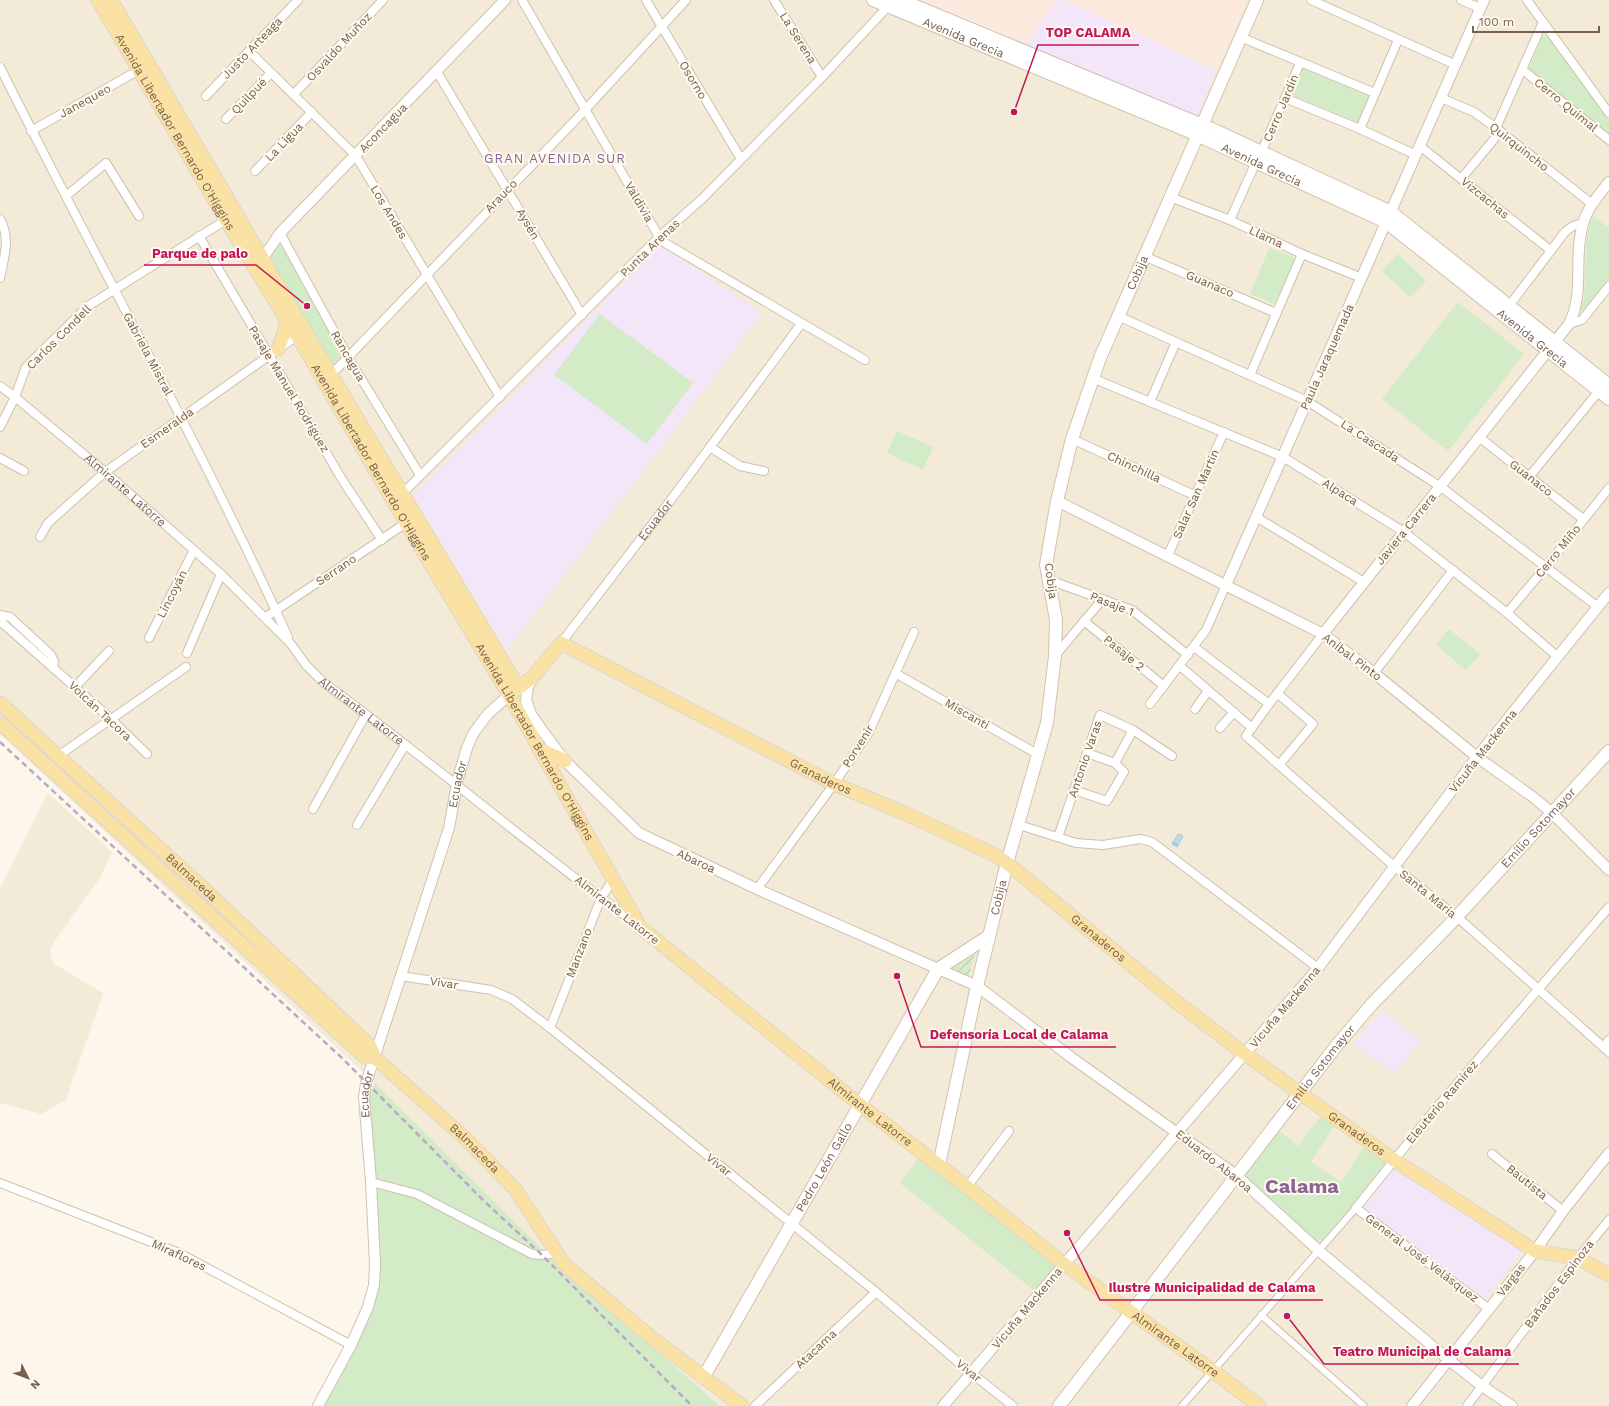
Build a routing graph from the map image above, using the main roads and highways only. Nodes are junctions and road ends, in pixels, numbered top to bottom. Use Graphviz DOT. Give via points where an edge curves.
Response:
graph roads {
  1 [pos="873,0"];
  2 [pos="901,0"];
  3 [pos="1257,0"];
  4 [pos="104,1"];
  5 [pos="891,3"];
  6 [pos="1199,130"];
  7 [pos="1388,217"];
  8 [pos="285,318"];
  9 [pos="301,333"];
  10 [pos="1552,346"];
  11 [pos="305,348"];
  12 [pos="1606,392"];
  13 [pos="561,644"];
  14 [pos="513,691"];
  15 [pos="0,703"];
  16 [pos="0,723"];
  17 [pos="539,750"];
  18 [pos="1609,751"];
  19 [pos="565,762"];
  20 [pos="1007,863"];
  21 [pos="640,927"];
  22 [pos="989,936"];
  23 [pos="375,1058"];
  24 [pos="1299,1093"];
  25 [pos="859,1104"];
  26 [pos="939,1165"];
  27 [pos="1609,1276"];
  28 [pos="1131,1312"];
  29 [pos="703,1378"];
  30 [pos="731,1406"];
  31 [pos="742,1406"];
  32 [pos="1059,1406"];
  33 [pos="1259,1406"];
  1 -- 5 [label="main road, Avenida Grecia"];
  2 -- 6 [label="main road, Avenida Grecia"];
  3 -- 6 [label="main road, Cobija"];
  4 -- 8 [label="main road, Avenida Libertador Bernardo O'Higgins" via="139,70"];
  4 -- 9 [label="main road, Avenida Libertador Bernardo O'Higgins" via="263,258"];
  5 -- 6 [label="main road, Avenida Grecia"];
  6 -- 7 [label="main road, Avenida Grecia"];
  6 -- 20 [label="main road, Cobija" via="1092,378 1072,439 1057,500 1046,565 1056,620 1048,723"];
  7 -- 10 [label="main road, Avenida Grecia"];
  7 -- 10 [label="main road, Avenida Grecia" via="1509,306"];
  8 -- 9 [label="main road, Avenida Libertador Bernardo O'Higgins"];
  8 -- 11 [label="main road" via="286,328 273,352 296,346"];
  9 -- 11 [label="main road, Avenida Libertador Bernardo O'Higgins"];
  9 -- 14 [label="main road, Avenida Libertador Bernardo O'Higgins" via="331,375 402,493"];
  10 -- 12 [label="main road, Avenida Grecia"];
  11 -- 14 [label="main road, Avenida Libertador Bernardo O'Higgins" via="406,523"];
  13 -- 14 [label="main road, Ecuador" via="533,677"];
  13 -- 20 [label="main road, Granaderos" via="834,784 902,812"];
  14 -- 17 [label="main road, Avenida Libertador Bernardo O'Higgins"];
  15 -- 23 [label="main road, Balmaceda" via="238,921 370,1046"];
  16 -- 23 [label="main road, Balmaceda" via="365,1057"];
  17 -- 19 [label="main road"];
  17 -- 21 [label="main road, Avenida Libertador Bernardo O'Higgins"];
  18 -- 24 [label="main road, Emilio Sotomayor" via="1372,1004"];
  20 -- 22 [label="main road, Cobija"];
  20 -- 24 [label="main road, Granaderos" via="1175,1001"];
  21 -- 25 [label="main road, Almirante Latorre"];
  22 -- 25 [label="main road, Pedro León Gallo" via="938,969"];
  22 -- 26 [label="main road, Cobija"];
  23 -- 29 [label="main road, Balmaceda" via="492,1164 515,1189 564,1264"];
  24 -- 27 [label="main road, Granaderos" via="1394,1160 1535,1251 1578,1258"];
  24 -- 28 [label="main road, Emilio Sotomayor"];
  25 -- 26 [label="main road, Almirante Latorre"];
  25 -- 29 [label="main road, Pedro León Gallo"];
  26 -- 28 [label="main road, Almirante Latorre" via="1064,1264"];
  28 -- 32 [label="main road, Emilio Sotomayor"];
  28 -- 33 [label="main road, Almirante Latorre"];
  29 -- 30 [label="main road, Balmaceda"];
  29 -- 31 [label="main road, Balmaceda"];
}
